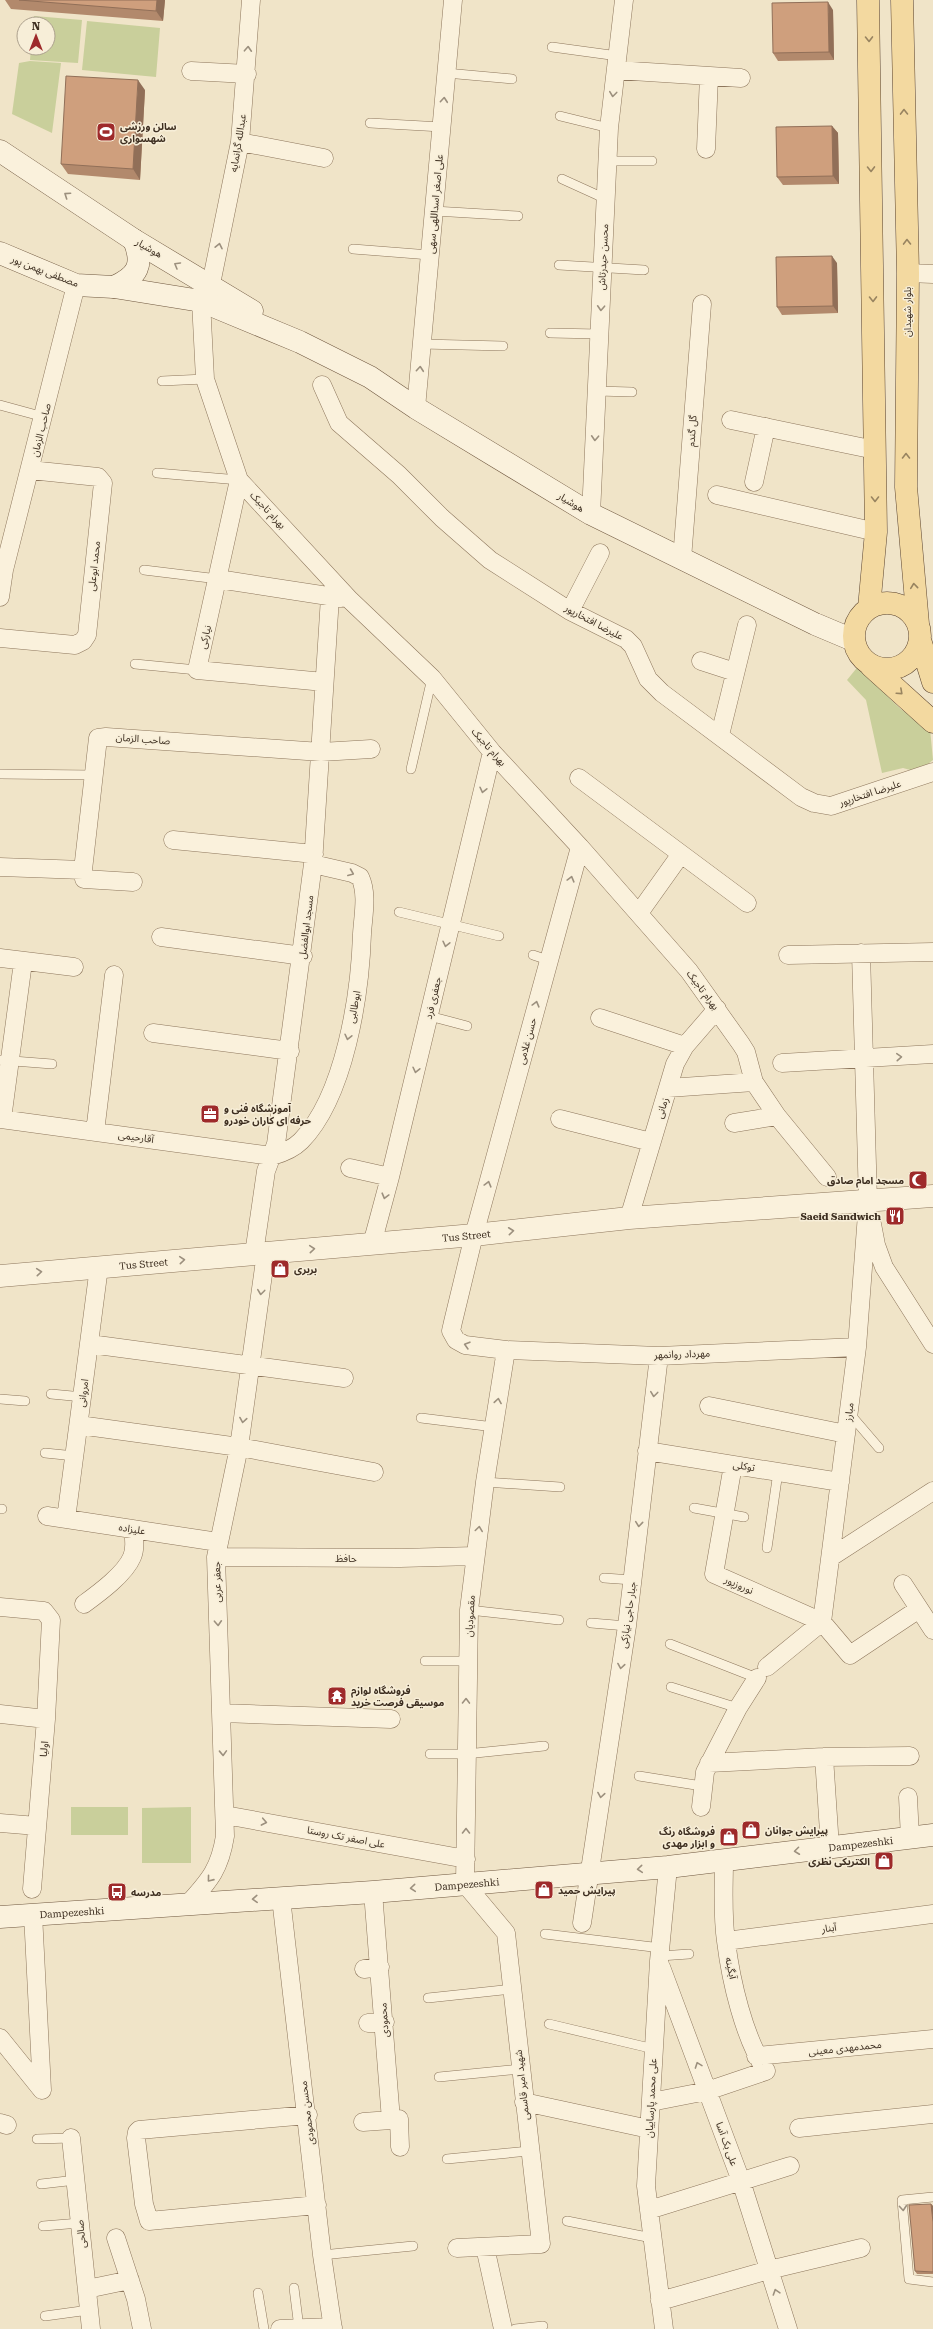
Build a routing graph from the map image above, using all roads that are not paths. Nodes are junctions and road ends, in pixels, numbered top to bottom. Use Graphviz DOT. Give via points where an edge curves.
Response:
graph roads {
  1 [pos="251,0"];
  2 [pos="453,0"];
  3 [pos="624,0"];
  4 [pos="868,0"];
  5 [pos="902,0"];
  6 [pos="552,47"];
  7 [pos="617,63"];
  8 [pos="191,71"];
  9 [pos="446,73"];
  10 [pos="247,74"];
  11 [pos="709,76"];
  12 [pos="741,78"];
  13 [pos="512,79"];
  14 [pos="560,116"];
  15 [pos="370,123"];
  16 [pos="442,127"];
  17 [pos="609,128"];
  18 [pos="240,142"];
  19 [pos="706,149"];
  20 [pos="0,151"];
  21 [pos="324,158"];
  22 [pos="607,161"];
  23 [pos="652,161"];
  24 [pos="562,179"];
  25 [pos="606,199"];
  26 [pos="434,211"];
  27 [pos="518,216"];
  28 [pos="134,240"];
  29 [pos="353,249"];
  30 [pos="0,253"];
  31 [pos="430,255"];
  32 [pos="559,265"];
  33 [pos="602,268"];
  34 [pos="644,270"];
  35 [pos="908,273"];
  36 [pos="933,274"];
  37 [pos="76,285"];
  38 [pos="114,287"];
  39 [pos="206,292"];
  40 [pos="702,304"];
  41 [pos="550,333"];
  42 [pos="600,334"];
  43 [pos="422,344"];
  44 [pos="503,346"];
  45 [pos="205,379"];
  46 [pos="162,381"];
  47 [pos="322,385"];
  48 [pos="597,391"];
  49 [pos="632,392"];
  50 [pos="0,404"];
  51 [pos="416,408"];
  52 [pos="44,417"];
  53 [pos="730,420"];
  54 [pos="766,427"];
  55 [pos="875,450"];
  56 [pos="30,470"];
  57 [pos="157,472"];
  58 [pos="239,480"];
  59 [pos="754,482"];
  60 [pos="717,495"];
  61 [pos="591,514"];
  62 [pos="876,532"];
  63 [pos="600,553"];
  64 [pos="682,559"];
  65 [pos="2,570"];
  66 [pos="144,570"];
  67 [pos="218,579"];
  68 [pos="0,597"];
  69 [pos="330,597"];
  70 [pos="350,600"];
  71 [pos="869,608"];
  72 [pos="570,611"];
  73 [pos="747,625"];
  74 [pos="919,632"];
  75 [pos="0,638"];
  76 [pos="853,640"];
  77 [pos="701,661"];
  78 [pos="136,664"];
  79 [pos="871,666"];
  80 [pos="197,670"];
  81 [pos="735,672"];
  82 [pos="432,678"];
  83 [pos="324,682"];
  84 [pos="933,682"];
  85 [pos="933,722"];
  86 [pos="720,735"];
  87 [pos="371,749"];
  88 [pos="321,752"];
  89 [pos="492,752"];
  90 [pos="410,769"];
  91 [pos="933,772"];
  92 [pos="0,774"];
  93 [pos="93,775"];
  94 [pos="579,778"];
  95 [pos="173,840"];
  96 [pos="580,847"];
  97 [pos="681,854"];
  98 [pos="314,859"];
  99 [pos="0,867"];
  100 [pos="83,870"];
  101 [pos="133,882"];
  102 [pos="747,903"];
  103 [pos="399,912"];
  104 [pos="639,913"];
  105 [pos="451,925"];
  106 [pos="499,936"];
  107 [pos="161,937"];
  108 [pos="933,952"];
  109 [pos="861,954"];
  110 [pos="788,955"];
  111 [pos="303,956"];
  112 [pos="0,958"];
  113 [pos="23,962"];
  114 [pos="74,967"];
  115 [pos="114,975"];
  116 [pos="717,1009"];
  117 [pos="429,1016"];
  118 [pos="600,1018"];
  119 [pos="467,1026"];
  120 [pos="153,1033"];
  121 [pos="685,1046"];
  122 [pos="290,1051"];
  123 [pos="933,1054"];
  124 [pos="864,1059"];
  125 [pos="4,1060"];
  126 [pos="782,1063"];
  127 [pos="52,1064"];
  128 [pos="754,1082"];
  129 [pos="668,1088"];
  130 [pos="777,1116"];
  131 [pos="560,1118"];
  132 [pos="1,1119"];
  133 [pos="734,1124"];
  134 [pos="95,1132"];
  135 [pos="651,1142"];
  136 [pos="272,1156"];
  137 [pos="350,1168"];
  138 [pos="390,1177"];
  139 [pos="827,1177"];
  140 [pos="933,1196"];
  141 [pos="868,1201"];
  142 [pos="629,1218"];
  143 [pos="474,1235"];
  144 [pos="372,1244"];
  145 [pos="260,1253"];
  146 [pos="99,1267"];
  147 [pos="0,1276"];
  148 [pos="930,1335"];
  149 [pos="90,1344"];
  150 [pos="857,1347"];
  151 [pos="506,1350"];
  152 [pos="659,1356"];
  153 [pos="251,1367"];
  154 [pos="344,1378"];
  155 [pos="51,1394"];
  156 [pos="83,1397"];
  157 [pos="0,1399"];
  158 [pos="25,1401"];
  159 [pos="709,1406"];
  160 [pos="849,1413"];
  161 [pos="421,1418"];
  162 [pos="79,1426"];
  163 [pos="494,1427"];
  164 [pos="846,1434"];
  165 [pos="239,1447"];
  166 [pos="879,1448"];
  167 [pos="647,1451"];
  168 [pos="45,1453"];
  169 [pos="75,1456"];
  170 [pos="733,1465"];
  171 [pos="374,1472"];
  172 [pos="778,1472"];
  173 [pos="485,1482"];
  174 [pos="840,1482"];
  175 [pos="560,1487"];
  176 [pos="933,1491"];
  177 [pos="694,1508"];
  178 [pos="725,1513"];
  179 [pos="47,1516"];
  180 [pos="744,1517"];
  181 [pos="66,1519"];
  182 [pos="133,1529"];
  183 [pos="767,1548"];
  184 [pos="217,1550"];
  185 [pos="475,1556"];
  186 [pos="831,1557"];
  187 [pos="604,1578"];
  188 [pos="633,1580"];
  189 [pos="903,1584"];
  190 [pos="84,1604"];
  191 [pos="0,1607"];
  192 [pos="469,1610"];
  193 [pos="919,1610"];
  194 [pos="559,1620"];
  195 [pos="822,1622"];
  196 [pos="591,1623"];
  197 [pos="627,1626"];
  198 [pos="933,1630"];
  199 [pos="670,1644"];
  200 [pos="425,1661"];
  201 [pos="467,1661"];
  202 [pos="762,1672"];
  203 [pos="671,1687"];
  204 [pos="738,1708"];
  205 [pos="222,1713"];
  206 [pos="0,1714"];
  207 [pos="46,1719"];
  208 [pos="391,1719"];
  209 [pos="544,1746"];
  210 [pos="430,1754"];
  211 [pos="466,1754"];
  212 [pos="910,1756"];
  213 [pos="824,1757"];
  214 [pos="709,1763"];
  215 [pos="639,1776"];
  216 [pos="702,1786"];
  217 [pos="908,1797"];
  218 [pos="701,1808"];
  219 [pos="225,1815"];
  220 [pos="0,1823"];
  221 [pos="37,1826"];
  222 [pos="933,1835"];
  223 [pos="910,1838"];
  224 [pos="830,1847"];
  225 [pos="724,1859"];
  226 [pos="466,1860"];
  227 [pos="668,1867"];
  228 [pos="590,1874"];
  229 [pos="465,1884"];
  230 [pos="32,1889"];
  231 [pos="373,1892"];
  232 [pos="281,1898"];
  233 [pos="189,1903"];
  234 [pos="33,1914"];
  235 [pos="933,1914"];
  236 [pos="0,1917"];
  237 [pos="582,1923"];
  238 [pos="545,1934"];
  239 [pos="726,1941"];
  240 [pos="689,1954"];
  241 [pos="660,1955"];
  242 [pos="512,1989"];
  243 [pos="428,1998"];
  244 [pos="549,2024"];
  245 [pos="0,2038"];
  246 [pos="933,2039"];
  247 [pos="654,2049"];
  248 [pos="756,2056"];
  249 [pos="520,2069"];
  250 [pos="439,2077"];
  251 [pos="707,2091"];
  252 [pos="524,2102"];
  253 [pos="651,2102"];
  254 [pos="933,2114"];
  255 [pos="308,2115"];
  256 [pos="391,2120"];
  257 [pos="362,2122"];
  258 [pos="799,2128"];
  259 [pos="649,2129"];
  260 [pos="71,2138"];
  261 [pos="37,2139"];
  262 [pos="400,2147"];
  263 [pos="529,2151"];
  264 [pos="447,2159"];
  265 [pos="790,2166"];
  266 [pos="76,2180"];
  267 [pos="741,2181"];
  268 [pos="40,2184"];
  269 [pos="933,2197"];
  270 [pos="317,2205"];
  271 [pos="649,2210"];
  272 [pos="567,2221"];
  273 [pos="80,2223"];
  274 [pos="43,2226"];
  275 [pos="116,2238"];
  276 [pos="652,2238"];
  277 [pos="413,2246"];
  278 [pos="485,2247"];
  279 [pos="457,2248"];
  280 [pos="861,2248"];
  281 [pos="322,2254"];
  282 [pos="769,2270"];
  283 [pos="130,2280"];
  284 [pos="933,2282"];
  285 [pos="294,2288"];
  286 [pos="87,2289"];
  287 [pos="258,2293"];
  288 [pos="660,2301"];
  289 [pos="89,2310"];
  290 [pos="45,2316"];
  291 [pos="543,2326"];
  292 [pos="298,2328"];
  293 [pos="333,2328"];
  294 [pos="91,2329"];
  295 [pos="142,2329"];
  296 [pos="264,2329"];
  297 [pos="280,2329"];
  298 [pos="503,2329"];
  299 [pos="515,2329"];
  300 [pos="664,2329"];
  301 [pos="788,2329"];
  10 -- 1 [label="street, عبدالله گرانمایه, one-way"];
  2 -- 9 [label="street, علی اصغر اسداللهی سهی"];
  3 -- 7 [label="street, محسن حیدرتاش"];
  4 -- 55 [label="main road, one-way"];
  35 -- 5 [label="main road, بلوار شهیدان, one-way"];
  6 -- 7 [label="lane"];
  7 -- 11 [label="street"];
  7 -- 17 [label="street, محسن حیدرتاش, one-way"];
  8 -- 10 [label="street"];
  9 -- 13 [label="lane"];
  16 -- 9 [label="street, علی اصغر اسداللهی سهی, one-way"];
  10 -- 18 [label="street, عبدالله گرانمایه"];
  11 -- 12 [label="street"];
  11 -- 19 [label="street"];
  14 -- 17 [label="lane"];
  15 -- 16 [label="lane"];
  16 -- 26 [label="street, علی اصغر اسداللهی سهی"];
  17 -- 22 [label="street, محسن حیدرتاش"];
  18 -- 21 [label="street"];
  39 -- 18 [label="street, عبدالله گرانمایه, one-way"];
  28 -- 20 [label="main road, هوشیار, one-way"];
  22 -- 23 [label="lane"];
  22 -- 25 [label="street, محسن حیدرتاش"];
  24 -- 25 [label="lane"];
  25 -- 33 [label="street, محسن حیدرتاش"];
  26 -- 27 [label="lane"];
  26 -- 31 [label="street, علی اصغر اسداللهی سهی"];
  28 -- 38 [label="main road" via="139,252 138,268 129,280"];
  39 -- 28 [label="main road, هوشیار, one-way"];
  29 -- 31 [label="lane"];
  30 -- 37 [label="main road, مصطفی بهمن پور"];
  31 -- 43 [label="street, علی اصغر اسداللهی سهی"];
  32 -- 33 [label="lane"];
  33 -- 34 [label="lane"];
  33 -- 42 [label="street, محسن حیدرتاش, one-way"];
  35 -- 36 [label="street"];
  74 -- 35 [label="main road, بلوار شهیدان, one-way" via="906,487"];
  37 -- 38 [label="main road, مصطفی بهمن پور"];
  37 -- 52 [label="street, صاحب الزمان"];
  38 -- 39 [label="main road, مصطفی بهمن پور"];
  39 -- 45 [label="street, بهرام تاجیک"];
  39 -- 51 [label="main road, هوشیار" via="370,377"];
  40 -- 64 [label="street, گل گندم"];
  41 -- 42 [label="lane"];
  42 -- 48 [label="street, محسن حیدرتاش"];
  43 -- 44 [label="lane"];
  51 -- 43 [label="street, علی اصغر اسداللهی سهی, one-way"];
  45 -- 46 [label="lane"];
  45 -- 58 [label="street, بهرام تاجیک"];
  47 -- 72 [label="street, علیرضا افتخارپور" via="339,423 399,475 442,518 490,560"];
  48 -- 49 [label="lane"];
  48 -- 61 [label="street, محسن حیدرتاش, one-way"];
  50 -- 52 [label="lane"];
  51 -- 61 [label="main road, هوشیار"];
  52 -- 56 [label="street, صاحب الزمان"];
  53 -- 54 [label="street"];
  54 -- 55 [label="street"];
  54 -- 59 [label="street"];
  55 -- 62 [label="main road, one-way"];
  56 -- 65 [label="street, صاحب الزمان"];
  56 -- 75 [label="street, محمد ابوعلی" via="98,477 104,483 87,635 83,641 75,645"];
  57 -- 58 [label="lane"];
  58 -- 67 [label="street, نیارکی"];
  58 -- 70 [label="street, بهرام تاجیک"];
  60 -- 62 [label="street"];
  61 -- 64 [label="main road, هوشیار"];
  62 -- 71 [label="main road"];
  63 -- 72 [label="street"];
  64 -- 76 [label="main road, هوشیار"];
  65 -- 68 [label="street, صاحب الزمان"];
  66 -- 67 [label="lane"];
  67 -- 69 [label="street"];
  67 -- 80 [label="street, نیارکی"];
  69 -- 70 [label="street"];
  69 -- 83 [label="street, مسجد ابوالفضل"];
  70 -- 82 [label="street, بهرام تاجیک"];
  71 -- 74 [label="main road" via="878,604 898,605 907,610"];
  71 -- 76 [label="main road" via="856,623"];
  72 -- 86 [label="street, علیرضا افتخارپور" via="626,639 633,646 648,679 662,693"];
  73 -- 81 [label="street"];
  74 -- 79 [label="main road" via="912,658 904,665 893,669"];
  74 -- 84 [label="main road"];
  76 -- 79 [label="main road" via="859,655"];
  77 -- 81 [label="street"];
  78 -- 80 [label="lane"];
  79 -- 85 [label="main road, one-way"];
  80 -- 83 [label="street"];
  81 -- 86 [label="street"];
  82 -- 89 [label="street, بهرام تاجیک"];
  82 -- 90 [label="lane"];
  83 -- 88 [label="street, مسجد ابوالفضل"];
  86 -- 91 [label="street, علیرضا افتخارپور" via="801,797 814,803 831,806"];
  87 -- 88 [label="street, صاحب الزمان"];
  88 -- 93 [label="street, صاحب الزمان" via="106,736 98,738 96,743"];
  88 -- 98 [label="street, مسجد ابوالفضل"];
  89 -- 96 [label="street, بهرام تاجیک"];
  89 -- 105 [label="street, جعفری فرد, one-way"];
  92 -- 93 [label="lane"];
  93 -- 100 [label="street, صاحب الزمان"];
  94 -- 97 [label="street"];
  95 -- 98 [label="street, ابوطالبی"];
  96 -- 104 [label="street, بهرام تاجیک"];
  143 -- 96 [label="street, حسن غلامی, one-way" via="541,958"];
  97 -- 102 [label="street"];
  97 -- 104 [label="street"];
  98 -- 111 [label="street, مسجد ابوالفضل"];
  98 -- 136 [label="street, ابوطالبی, one-way" via="352,873 360,877 363,883 361,968 344,1053 322,1112 300,1142 287,1152"];
  99 -- 100 [label="street"];
  100 -- 101 [label="street" via="84,879"];
  103 -- 105 [label="lane"];
  104 -- 116 [label="street, بهرام تاجیک" via="689,971"];
  105 -- 106 [label="lane"];
  105 -- 117 [label="street, جعفری فرد, one-way"];
  107 -- 111 [label="street"];
  108 -- 109 [label="street"];
  109 -- 110 [label="street"];
  109 -- 124 [label="street"];
  111 -- 122 [label="street, مسجد ابوالفضل"];
  112 -- 113 [label="street"];
  113 -- 114 [label="street"];
  113 -- 125 [label="street"];
  115 -- 134 [label="street"];
  116 -- 121 [label="street, زمانی"];
  116 -- 128 [label="street, بهرام تاجیک" via="746,1052"];
  117 -- 119 [label="lane"];
  117 -- 138 [label="street, جعفری فرد, one-way"];
  118 -- 121 [label="street"];
  120 -- 122 [label="street"];
  121 -- 129 [label="street, زمانی" via="675,1064"];
  122 -- 136 [label="street, مسجد ابوالفضل"];
  124 -- 123 [label="street, one-way"];
  124 -- 126 [label="street"];
  124 -- 141 [label="street"];
  125 -- 127 [label="lane"];
  125 -- 132 [label="street"];
  128 -- 129 [label="street"];
  128 -- 130 [label="street, بهرام تاجیک"];
  129 -- 135 [label="street, زمانی"];
  130 -- 133 [label="street"];
  130 -- 139 [label="street, بهرام تاجیک"];
  131 -- 135 [label="street"];
  132 -- 134 [label="street, آقارحیمی"];
  134 -- 136 [label="street, آقارحیمی"];
  135 -- 142 [label="street, زمانی"];
  136 -- 145 [label="street, مسجد ابوالفضل" via="266,1171"];
  137 -- 138 [label="street"];
  138 -- 144 [label="street, جعفری فرد, one-way"];
  140 -- 141 [label="main road, Tus Street"];
  141 -- 142 [label="main road, Tus Street"];
  141 -- 148 [label="street" via="876,1245 884,1267"];
  141 -- 150 [label="street, مبارز"];
  143 -- 142 [label="main road, Tus Street, one-way"];
  143 -- 144 [label="main road, Tus Street"];
  151 -- 143 [label="street, حسن غلامی, one-way" via="465,1345 456,1340 451,1331"];
  145 -- 144 [label="main road, Tus Street, one-way"];
  146 -- 145 [label="main road, Tus Street, one-way"];
  145 -- 153 [label="street, جعفر عربی, one-way"];
  147 -- 146 [label="main road, Tus Street, one-way"];
  146 -- 149 [label="street, امروانی"];
  149 -- 153 [label="street"];
  149 -- 156 [label="street, امروانی"];
  150 -- 152 [label="street, مهرداد روانمهر"];
  150 -- 160 [label="street, مبارز"];
  151 -- 152 [label="street, مهرداد روانمهر"];
  163 -- 151 [label="street, مقصودیان, one-way"];
  152 -- 167 [label="street, جبار حاجی نیازکی, one-way"];
  153 -- 154 [label="street"];
  153 -- 165 [label="street, جعفر عربی, one-way"];
  155 -- 156 [label="lane"];
  156 -- 162 [label="street, امروانی"];
  157 -- 158 [label="lane"];
  159 -- 164 [label="street"];
  160 -- 164 [label="street, مبارز"];
  160 -- 166 [label="lane"];
  161 -- 163 [label="lane"];
  162 -- 165 [label="street"];
  162 -- 169 [label="street, امروانی"];
  163 -- 173 [label="street, مقصودیان"];
  164 -- 174 [label="street, مبارز"];
  165 -- 171 [label="street"];
  165 -- 184 [label="street, جعفر عربی"];
  167 -- 170 [label="street, توکلی"];
  167 -- 188 [label="street, جبار حاجی نیازکی, one-way"];
  168 -- 169 [label="lane"];
  169 -- 181 [label="street, امروانی"];
  170 -- 172 [label="street, توکلی"];
  170 -- 178 [label="street, نوروزپور"];
  172 -- 174 [label="street, توکلی"];
  172 -- 183 [label="lane"];
  173 -- 175 [label="lane"];
  185 -- 173 [label="street, مقصودیان, one-way"];
  174 -- 186 [label="street, مبارز"];
  176 -- 186 [label="street"];
  177 -- 178 [label="lane"];
  178 -- 180 [label="lane"];
  178 -- 195 [label="street, نوروزپور" via="714,1574"];
  179 -- 181 [label="street, علیزاده"];
  181 -- 182 [label="street, علیزاده"];
  182 -- 184 [label="street, علیزاده"];
  182 -- 190 [label="street" via="135,1544 131,1559 110,1584"];
  184 -- 185 [label="street, حافظ" via="400,1558"];
  184 -- 205 [label="street, جعفر عربی, one-way"];
  185 -- 192 [label="street, مقصودیان"];
  186 -- 195 [label="street, مبارز"];
  187 -- 188 [label="lane"];
  188 -- 197 [label="street, جبار حاجی نیازکی"];
  189 -- 193 [label="street"];
  191 -- 207 [label="street, اولیا" via="44,1611 49,1615 52,1628"];
  192 -- 194 [label="lane"];
  192 -- 201 [label="street, مقصودیان"];
  193 -- 195 [label="street" via="850,1655"];
  193 -- 198 [label="street"];
  195 -- 202 [label="street"];
  196 -- 197 [label="lane"];
  197 -- 228 [label="street, جبار حاجی نیازکی, one-way"];
  199 -- 202 [label="lane"];
  200 -- 201 [label="lane"];
  211 -- 201 [label="street, مقصودیان, one-way"];
  202 -- 204 [label="street"];
  203 -- 204 [label="lane"];
  204 -- 214 [label="street"];
  205 -- 208 [label="street"];
  205 -- 219 [label="street, جعفر عربی, one-way"];
  206 -- 207 [label="street"];
  207 -- 221 [label="street, اولیا"];
  209 -- 211 [label="lane"];
  210 -- 211 [label="lane"];
  226 -- 211 [label="street, مقصودیان, one-way"];
  212 -- 213 [label="street"];
  213 -- 214 [label="street"];
  213 -- 224 [label="street"];
  214 -- 216 [label="street"];
  215 -- 216 [label="lane"];
  216 -- 218 [label="street"];
  217 -- 223 [label="street"];
  219 -- 226 [label="street, علی اصغر تک روستا, one-way"];
  219 -- 233 [label="street, جعفر عربی, one-way" via="222,1856 214,1874"];
  220 -- 221 [label="street"];
  221 -- 230 [label="street, اولیا"];
  222 -- 223 [label="main road, Dampezeshki"];
  223 -- 224 [label="main road, Dampezeshki"];
  224 -- 225 [label="main road, Dampezeshki, one-way"];
  225 -- 227 [label="main road, Dampezeshki"];
  225 -- 239 [label="street, آبگینه"];
  226 -- 229 [label="street, مقصودیان"];
  227 -- 228 [label="main road, Dampezeshki, one-way"];
  227 -- 241 [label="street, علی محمد پارساییان"];
  228 -- 229 [label="main road, Dampezeshki"];
  228 -- 237 [label="street, جبار حاجی نیازکی"];
  229 -- 231 [label="main road, Dampezeshki, one-way"];
  229 -- 242 [label="street, شهید امیر قاسمی" via="506,1933"];
  231 -- 232 [label="main road, Dampezeshki"];
  231 -- 256 [label="street, محمودی" via="372,1968 376,2022"];
  232 -- 233 [label="main road, Dampezeshki, one-way"];
  232 -- 255 [label="street, محسن محمودی"];
  233 -- 234 [label="main road, Dampezeshki"];
  234 -- 236 [label="main road, Dampezeshki"];
  234 -- 245 [label="street" via="42,2090"];
  235 -- 239 [label="street, آبنار"];
  238 -- 241 [label="lane"];
  239 -- 248 [label="street, آبگینه" via="739,2004"];
  240 -- 241 [label="lane"];
  241 -- 247 [label="street, علی محمد پارساییان"];
  251 -- 241 [label="street, علی بک آسا, one-way"];
  242 -- 243 [label="lane"];
  242 -- 249 [label="street, شهید امیر قاسمی"];
  244 -- 247 [label="lane"];
  246 -- 248 [label="street, محمدمهدی معینی"];
  247 -- 253 [label="street, علی محمد پارساییان"];
  248 -- 251 [label="street, آبگینه" via="766,2072"];
  249 -- 250 [label="lane"];
  249 -- 252 [label="street, شهید امیر قاسمی"];
  251 -- 253 [label="street"];
  251 -- 267 [label="street, علی بک آسا"];
  252 -- 259 [label="street"];
  252 -- 263 [label="street, شهید امیر قاسمی"];
  253 -- 259 [label="street, علی محمد پارساییان"];
  254 -- 258 [label="street"];
  255 -- 270 [label="street, محسن محمودی"];
  255 -- 270 [label="street" via="136,2132 144,2204 149,2221"];
  256 -- 257 [label="street"];
  256 -- 262 [label="street" via="399,2119"];
  259 -- 271 [label="street, علی محمد پارساییان" via="646,2186"];
  260 -- 261 [label="lane"];
  260 -- 266 [label="street, صالحی"];
  263 -- 264 [label="lane"];
  263 -- 278 [label="street, شهید امیر قاسمی" via="541,2244"];
  265 -- 267 [label="street"];
  266 -- 268 [label="lane"];
  266 -- 273 [label="street, صالحی"];
  267 -- 271 [label="street"];
  267 -- 282 [label="street, علی بک آسا"];
  269 -- 284 [label="lane, one-way" via="902,2200 909,2279"];
  270 -- 281 [label="street, محسن محمودی"];
  271 -- 276 [label="street, علی محمد پارساییان"];
  272 -- 276 [label="lane"];
  273 -- 274 [label="lane"];
  273 -- 286 [label="street, صالحی"];
  275 -- 283 [label="street"];
  276 -- 288 [label="street, علی محمد پارساییان"];
  277 -- 281 [label="lane"];
  278 -- 279 [label="street"];
  278 -- 298 [label="street"];
  280 -- 282 [label="street"];
  281 -- 293 [label="street, محسن محمودی"];
  282 -- 288 [label="street"];
  301 -- 282 [label="street, علی بک آسا, one-way"];
  283 -- 286 [label="street"];
  283 -- 295 [label="street"];
  285 -- 292 [label="lane"];
  286 -- 289 [label="street, صالحی"];
  287 -- 296 [label="lane"];
  288 -- 300 [label="street, علی محمد پارساییان"];
  289 -- 290 [label="lane"];
  289 -- 294 [label="street, صالحی"];
  291 -- 299 [label="lane"];
  292 -- 293 [label="street"];
  292 -- 297 [label="street"];
}
